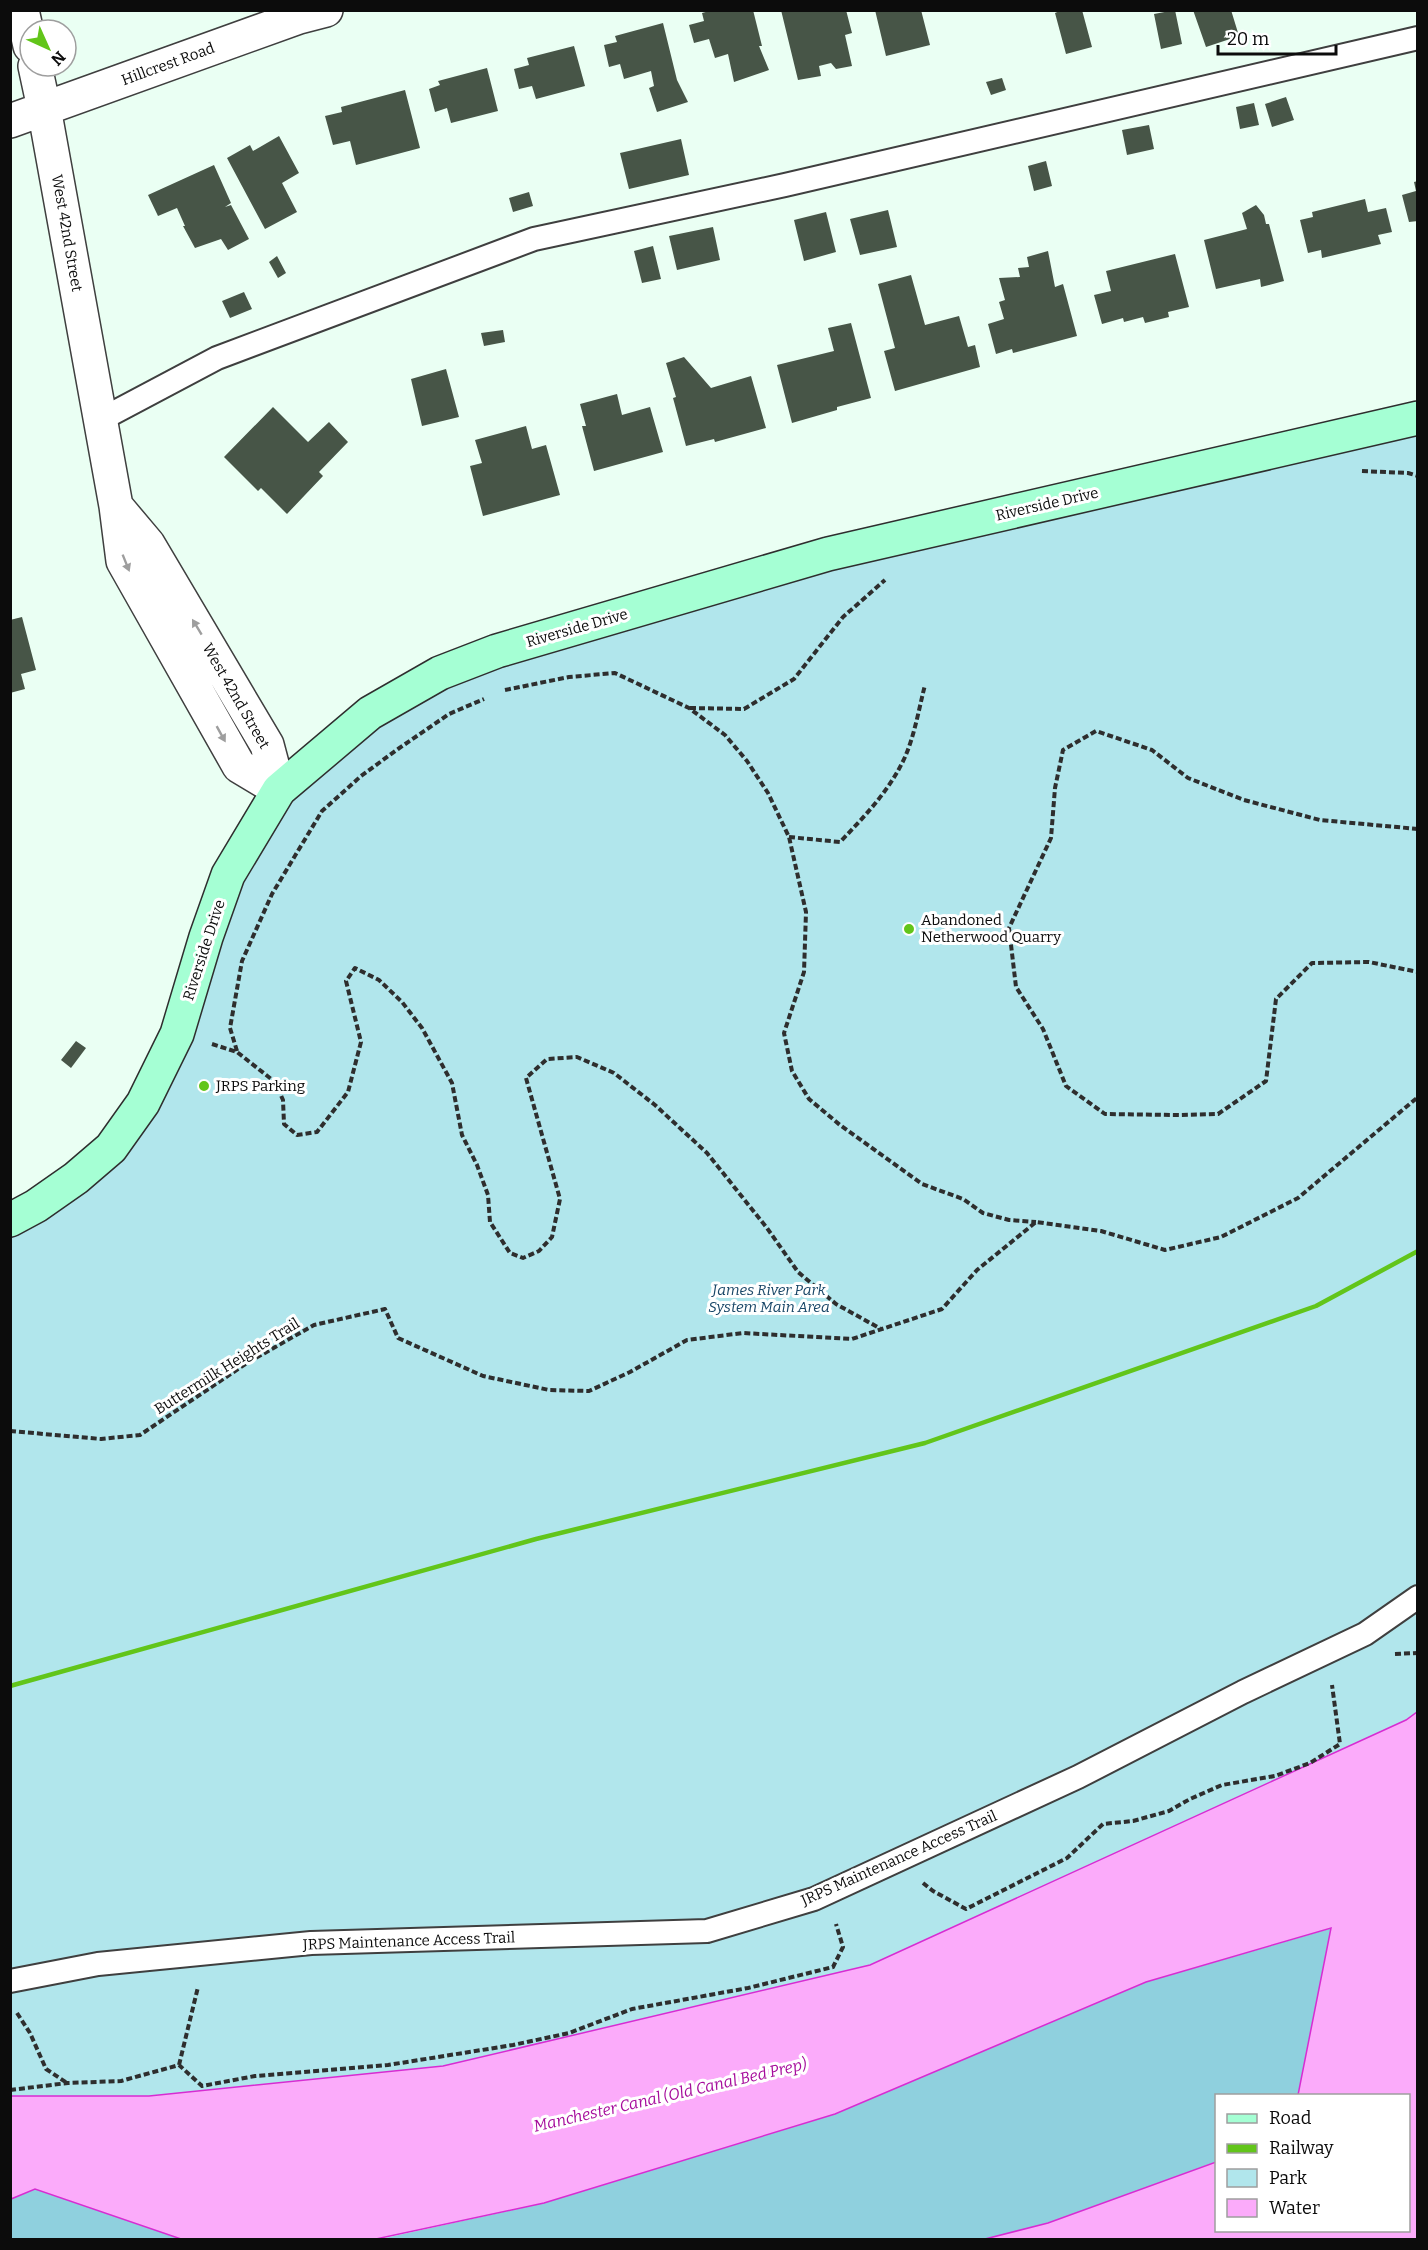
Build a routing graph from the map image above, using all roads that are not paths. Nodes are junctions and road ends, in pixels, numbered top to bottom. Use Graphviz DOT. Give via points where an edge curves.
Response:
graph roads {
  1 [pos="326,10"];
  2 [pos="1418,38"];
  3 [pos="38,78"];
  4 [pos="45,108"];
  5 [pos="10,121"];
  6 [pos="1418,418"];
  7 [pos="100,420"];
  8 [pos="279,790"];
  9 [pos="10,1220"];
  10 [pos="1418,1596"];
  11 [pos="10,1981"];
  1 -- 4 [label="street, Hillcrest Road"];
  2 -- 7 [label="lane" via="534,239 217,358"];
  3 -- 4 [label="street, West 42nd Street"];
  4 -- 5 [label="street, Hillcrest Road"];
  4 -- 7 [label="street, West 42nd Street"];
  6 -- 8 [label="street, Riverside Drive" via="828,554 497,651 440,673 370,713"];
  7 -- 8 [label="street, West 42nd Street" via="116,506 148,544 267,745"];
  8 -- 9 [label="street, Riverside Drive" via="228,875 177,1034 143,1103 111,1148 76,1178"];
  10 -- 11 [label="lane, JRPS Maintenance Access Trail" via="1365,1634 1078,1778 814,1899 707,1931 311,1943 98,1964"];
}
